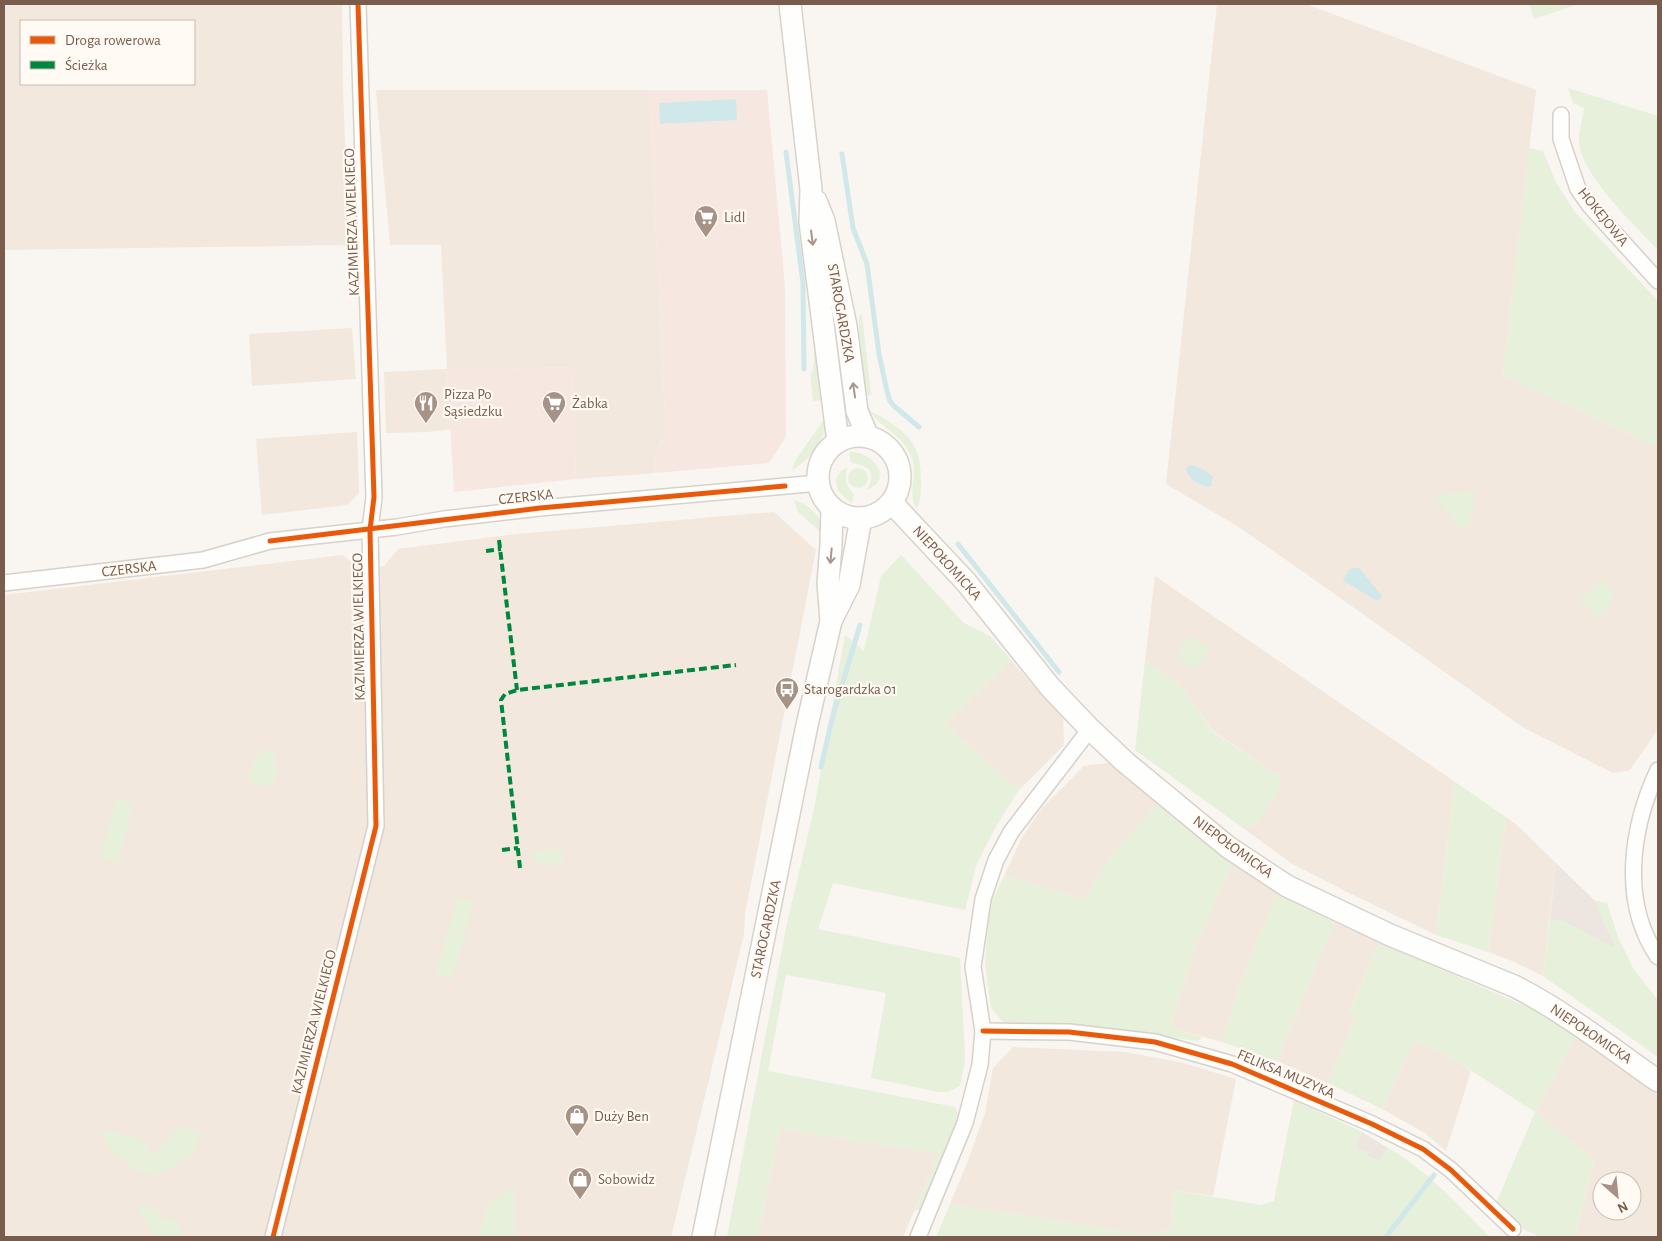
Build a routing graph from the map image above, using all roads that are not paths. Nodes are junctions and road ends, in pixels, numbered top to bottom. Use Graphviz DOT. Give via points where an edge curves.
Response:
graph roads {
  1 [pos="358,4"];
  2 [pos="790,4"];
  3 [pos="1561,115"];
  4 [pos="811,189"];
  5 [pos="1658,281"];
  6 [pos="868,437"];
  7 [pos="838,442"];
  8 [pos="819,483"];
  9 [pos="892,503"];
  10 [pos="832,508"];
  11 [pos="862,518"];
  12 [pos="370,530"];
  13 [pos="4,582"];
  14 [pos="831,621"];
  15 [pos="1090,729"];
  16 [pos="1658,770"];
  17 [pos="1658,958"];
  18 [pos="983,1032"];
  19 [pos="1658,1081"];
  20 [pos="1513,1229"];
  21 [pos="273,1237"];
  22 [pos="703,1237"];
  23 [pos="918,1237"];
  1 -- 12 [label="street, KAZIMIERZA WIELKIEGO" via="374,497"];
  2 -- 4 [label="main road, STAROGARDZKA"];
  3 -- 5 [label="street, HOKEJOWA" via="1561,139 1578,188 1597,214"];
  6 -- 4 [label="main road, STAROGARDZKA, one-way" via="857,411 846,326 824,221"];
  4 -- 7 [label="main road, STAROGARDZKA, one-way" via="810,222"];
  6 -- 7 [label="main road" via="852,437"];
  6 -- 9 [label="main road" via="881,442 898,463 900,483"];
  7 -- 8 [label="main road" via="822,460"];
  8 -- 10 [label="main road" via="823,497"];
  8 -- 12 [label="street, CZERSKA" via="540,508"];
  9 -- 11 [label="main road" via="873,516"];
  9 -- 15 [label="main road, NIEPOŁOMICKA" via="966,582 1050,687"];
  10 -- 11 [label="main road" via="841,514"];
  10 -- 14 [label="main road, STAROGARDZKA, one-way" via="828,583"];
  11 -- 14 [label="main road, STAROGARDZKA" via="849,585"];
  12 -- 13 [label="street, CZERSKA" via="270,541 203,560"];
  12 -- 21 [label="street, KAZIMIERZA WIELKIEGO" via="376,826"];
  14 -- 22 [label="main road, STAROGARDZKA" via="807,724"];
  15 -- 18 [label="street" via="1011,832 996,860 982,899 973,967"];
  15 -- 19 [label="main road, NIEPOŁOMICKA" via="1214,835 1287,886 1390,935 1532,995"];
  16 -- 17 [label="street" via="1647,794 1633,852 1633,879 1642,928"];
  18 -- 20 [label="street, FELIKSA MUZYKA" via="1069,1032 1155,1042 1232,1064 1424,1149"];
  18 -- 23 [label="street" via="980,1065 965,1123"];
}
